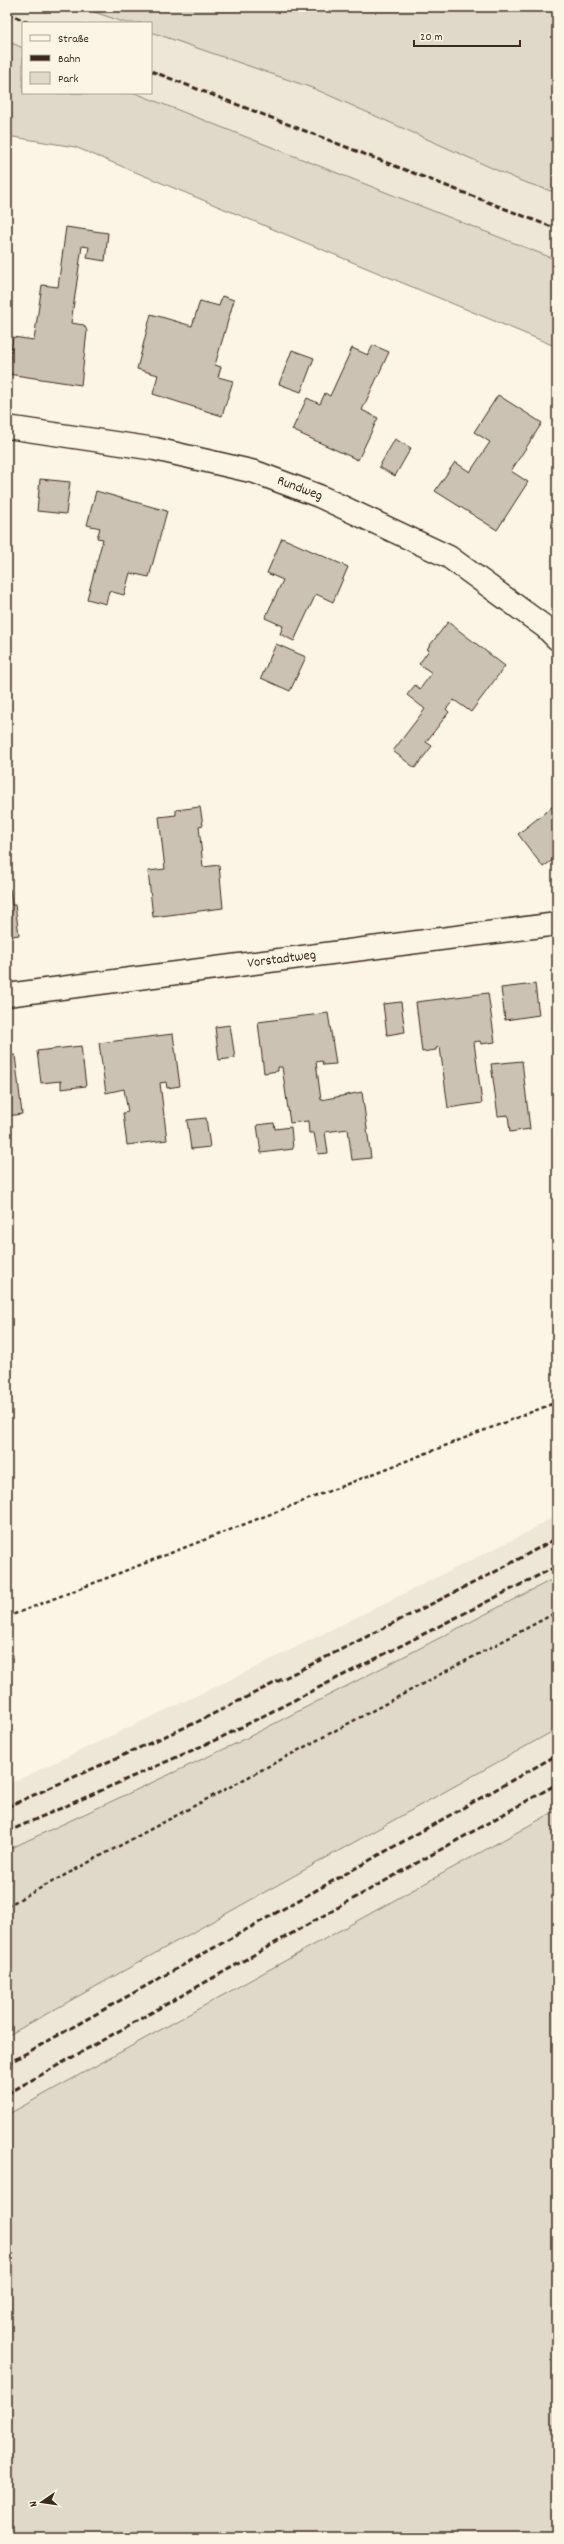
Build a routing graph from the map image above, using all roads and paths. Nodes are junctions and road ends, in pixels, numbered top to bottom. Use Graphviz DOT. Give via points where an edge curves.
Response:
graph roads {
  1 [pos="7,427"];
  2 [pos="557,639"];
  3 [pos="557,924"];
  4 [pos="7,995"];
  5 [pos="557,1402"];
  6 [pos="557,1612"];
  7 [pos="7,1617"];
  8 [pos="7,1906"];
  1 -- 2 [label="street, Rundweg" via="155,449 255,472 319,496 449,557 545,627"];
  3 -- 4 [label="street, Vorstadtweg"];
  5 -- 7 [label="path"];
  6 -- 8 [label="path"];
}
